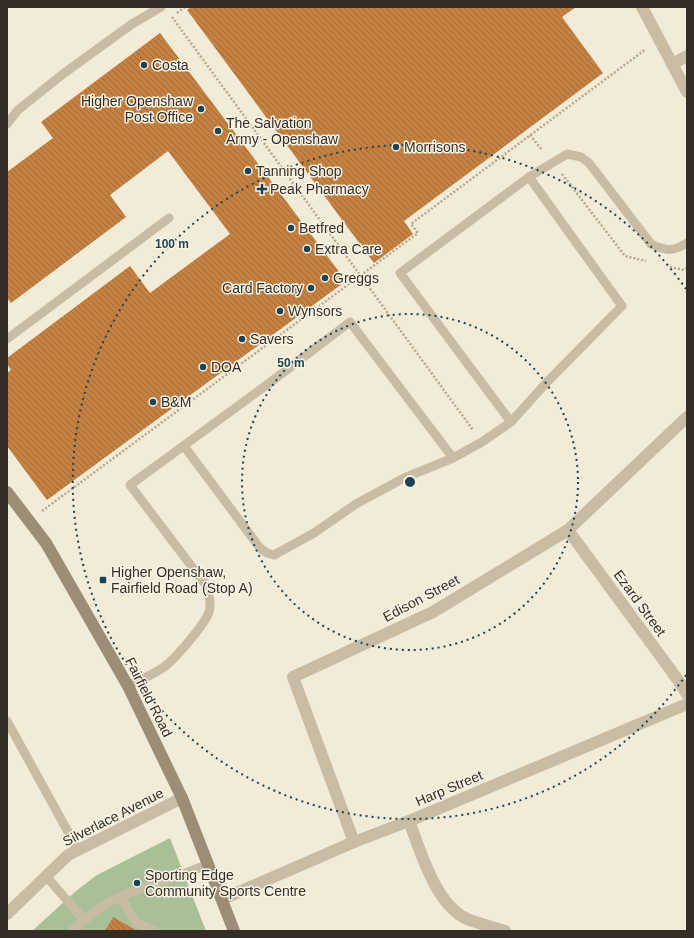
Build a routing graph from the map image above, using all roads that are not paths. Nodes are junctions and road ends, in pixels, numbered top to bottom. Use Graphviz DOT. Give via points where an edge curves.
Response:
graph roads {
  1 [pos="642,7"];
  2 [pos="165,9"];
  3 [pos="687,56"];
  4 [pos="672,64"];
  5 [pos="687,92"];
  6 [pos="7,124"];
  7 [pos="529,177"];
  8 [pos="169,218"];
  9 [pos="687,243"];
  10 [pos="7,339"];
  11 [pos="687,417"];
  12 [pos="511,422"];
  13 [pos="184,446"];
  14 [pos="453,458"];
  15 [pos="7,492"];
  16 [pos="568,530"];
  17 [pos="128,686"];
  18 [pos="687,694"];
  19 [pos="687,704"];
  20 [pos="7,722"];
  21 [pos="182,798"];
  22 [pos="409,821"];
  23 [pos="354,842"];
  24 [pos="78,850"];
  25 [pos="208,864"];
  26 [pos="46,876"];
  27 [pos="120,896"];
  28 [pos="223,899"];
  29 [pos="7,914"];
  30 [pos="83,919"];
  31 [pos="72,931"];
  32 [pos="155,931"];
  33 [pos="234,931"];
  34 [pos="505,931"];
  1 -- 4 [label="street"];
  2 -- 6 [label="lane" via="132,24 63,74 18,110"];
  3 -- 4 [label="street"];
  4 -- 5 [label="street"];
  7 -- 9 [label="lane" via="567,154 581,157 651,244 664,250 678,248"];
  7 -- 12 [label="lane" via="622,306"];
  7 -- 12 [label="lane" via="400,273"];
  8 -- 10 [label="lane"];
  11 -- 16 [label="street, Edison Street"];
  12 -- 14 [label="lane"];
  13 -- 14 [label="lane" via="260,548 274,555 356,504 404,478"];
  13 -- 14 [label="lane" via="350,322"];
  13 -- 17 [label="lane" via="130,485 205,584 210,612 164,667"];
  15 -- 17 [label="street, Fairfield Road" via="46,543"];
  16 -- 18 [label="street, Ezard Street"];
  16 -- 23 [label="street, Edison Street" via="433,612 293,678"];
  17 -- 21 [label="street, Fairfield Road"];
  19 -- 22 [label="street, Harp Street"];
  20 -- 24 [label="lane"];
  21 -- 24 [label="street, Silverlace Avenue"];
  21 -- 25 [label="street, Fairfield Road"];
  22 -- 23 [label="street, Harp Street"];
  22 -- 34 [label="street" via="437,890 447,902 455,911 467,918"];
  23 -- 28 [label="street, Harp Street"];
  24 -- 26 [label="street, Silverlace Avenue" via="68,855"];
  25 -- 27 [label="lane"];
  25 -- 28 [label="street, Fairfield Road"];
  26 -- 29 [label="street, Silverlace Avenue"];
  26 -- 30 [label="lane"];
  27 -- 30 [label="lane"];
  27 -- 32 [label="lane" via="136,924"];
  28 -- 33 [label="street, Fairfield Road"];
  30 -- 31 [label="lane"];
}
